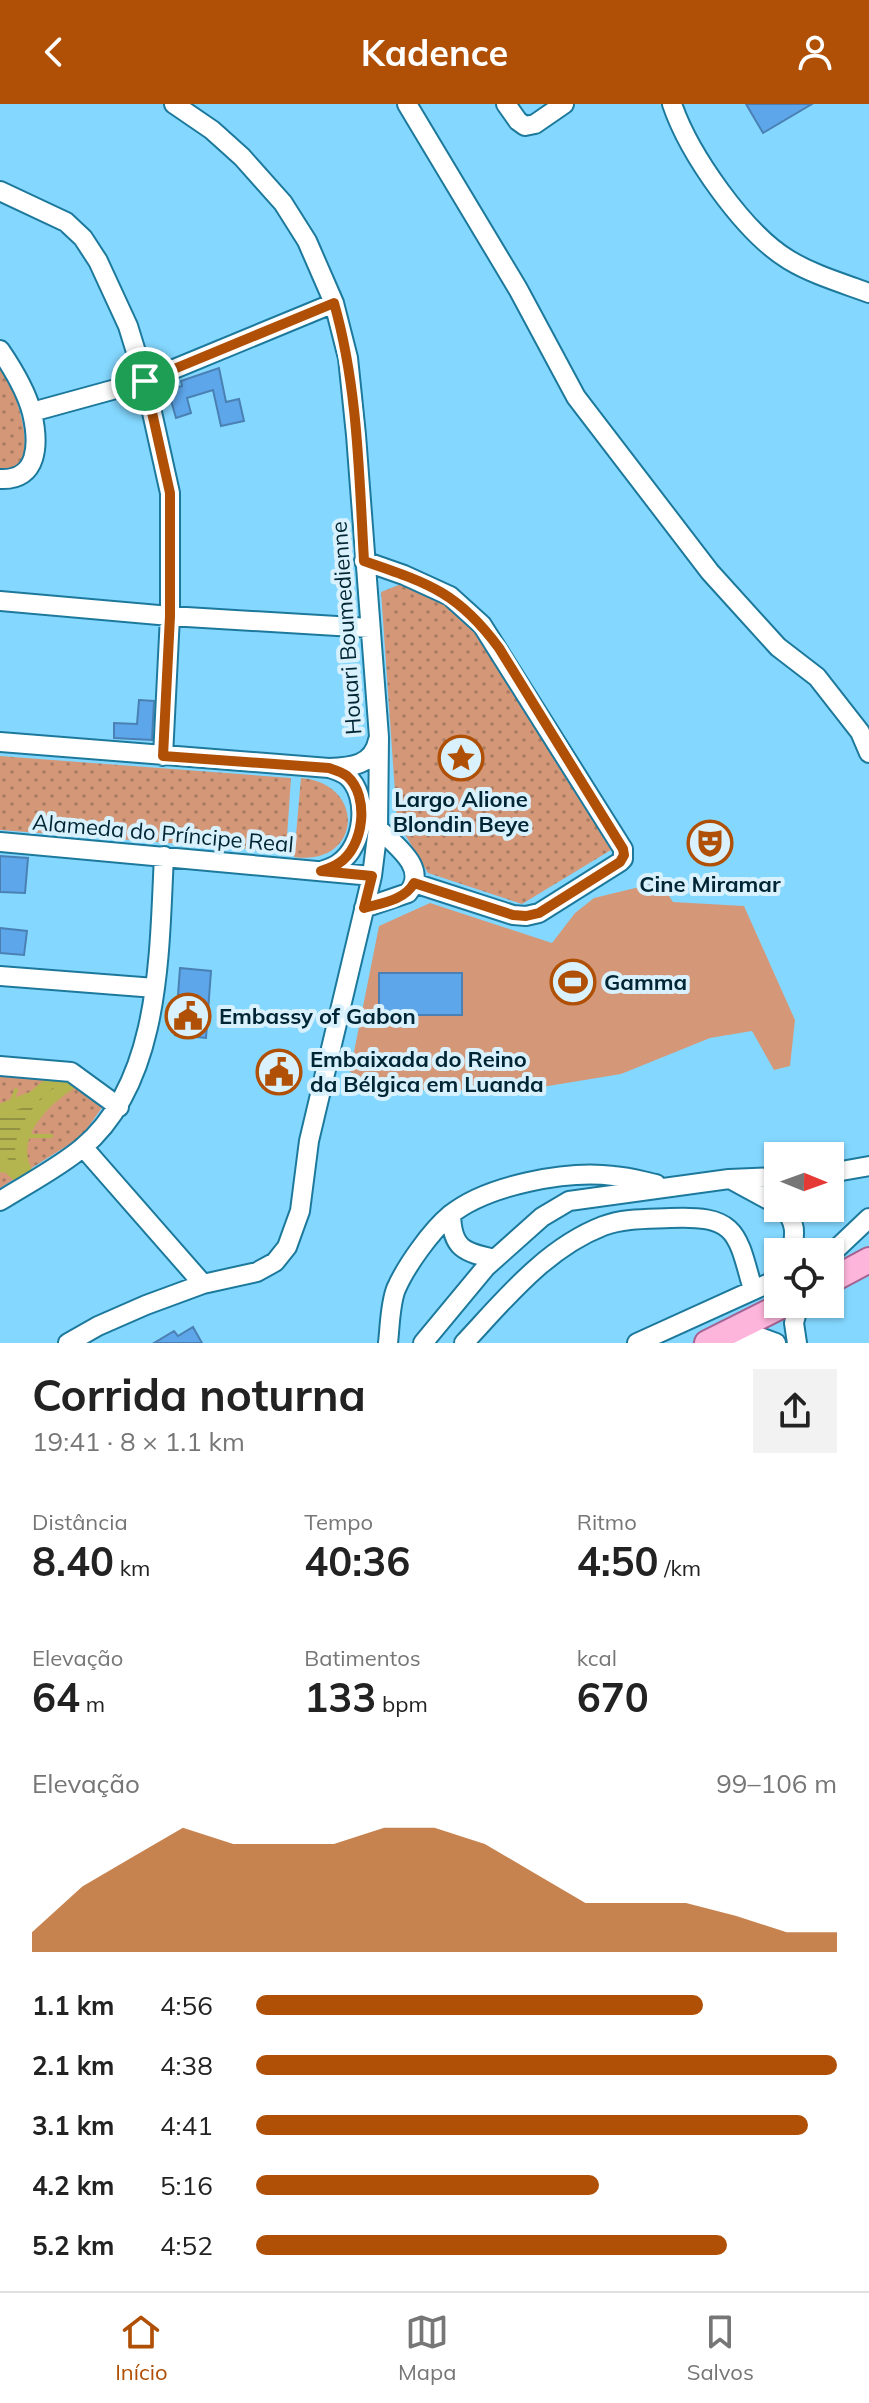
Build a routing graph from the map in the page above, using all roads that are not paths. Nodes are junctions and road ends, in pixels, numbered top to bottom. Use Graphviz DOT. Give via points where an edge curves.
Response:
graph roads {
  1 [pos="174,104"];
  2 [pos="407,104"];
  3 [pos="506,104"];
  4 [pos="564,104"];
  5 [pos="672,104"];
  6 [pos="0,191"];
  7 [pos="869,293"];
  8 [pos="334,303"];
  9 [pos="0,350"];
  10 [pos="145,381"];
  11 [pos="32,412"];
  12 [pos="0,479"];
  13 [pos="364,561"];
  14 [pos="0,601"];
  15 [pos="170,616"];
  16 [pos="370,628"];
  17 [pos="379,737"];
  18 [pos="0,742"];
  19 [pos="869,753"];
  20 [pos="163,756"];
  21 [pos="329,768"];
  22 [pos="378,828"];
  23 [pos="0,842"];
  24 [pos="164,856"];
  25 [pos="321,871"];
  26 [pos="372,876"];
  27 [pos="414,883"];
  28 [pos="364,908"];
  29 [pos="0,976"];
  30 [pos="155,988"];
  31 [pos="0,1066"];
  32 [pos="119,1107"];
  33 [pos="83,1147"];
  34 [pos="869,1166"];
  35 [pos="844,1170"];
  36 [pos="764,1178"];
  37 [pos="729,1179"];
  38 [pos="674,1188"];
  39 [pos="764,1198"];
  40 [pos="0,1201"];
  41 [pos="451,1214"];
  42 [pos="869,1218"];
  43 [pos="844,1242"];
  44 [pos="495,1259"];
  45 [pos="869,1260"];
  46 [pos="844,1273"];
  47 [pos="203,1284"];
  48 [pos="764,1284"];
  49 [pos="753,1290"];
  50 [pos="764,1314"];
  51 [pos="795,1318"];
  52 [pos="715,1339"];
  53 [pos="68,1343"];
  54 [pos="388,1343"];
  55 [pos="423,1343"];
  56 [pos="464,1343"];
  57 [pos="637,1343"];
  58 [pos="776,1343"];
  59 [pos="797,1343"];
  1 -- 8 [label="street, Houari Boumedienne" via="242,157 283,203 307,241"];
  2 -- 19 [label="street" via="576,397 710,572 778,647 817,677 860,732"];
  3 -- 4 [label="street" via="525,126"];
  5 -- 7 [label="street" via="701,165 747,224 786,259"];
  6 -- 10 [label="street" via="66,222 83,238 128,326"];
  8 -- 10 [label="street"];
  8 -- 13 [label="street, Houari Boumedienne" via="352,390"];
  9 -- 11 [label="street"];
  10 -- 11 [label="street"];
  10 -- 15 [label="street" via="170,493"];
  11 -- 12 [label="street" via="33,461 15,480"];
  13 -- 16 [label="street, Houari Boumedienne"];
  13 -- 27 [label="street" via="450,596 482,625 624,855 539,913 526,916"];
  14 -- 15 [label="street"];
  15 -- 16 [label="street"];
  15 -- 20 [label="street"];
  16 -- 17 [label="street, Houari Boumedienne"];
  17 -- 21 [label="street" via="370,757 356,766"];
  17 -- 22 [label="street, Houari Boumedienne"];
  18 -- 20 [label="street"];
  20 -- 21 [label="street"];
  21 -- 25 [label="street, Alameda do Príncipe Real" via="346,774 356,788 361,818 351,851"];
  22 -- 26 [label="street, Houari Boumedienne"];
  22 -- 27 [label="street" via="409,860"];
  23 -- 24 [label="street, Alameda do Príncipe Real"];
  24 -- 25 [label="street, Alameda do Príncipe Real"];
  24 -- 30 [label="street"];
  25 -- 26 [label="street, Alameda do Príncipe Real"];
  26 -- 28 [label="street, Houari Boumedienne"];
  27 -- 28 [label="street" via="401,897"];
  28 -- 47 [label="street, Houari Boumedienne" via="309,1141 294,1231 275,1262 257,1272"];
  29 -- 30 [label="street"];
  30 -- 32 [label="street" via="143,1048"];
  31 -- 32 [label="street" via="71,1072"];
  32 -- 33 [label="street"];
  33 -- 40 [label="street"];
  33 -- 47 [label="street"];
  34 -- 35 [label="street"];
  36 -- 37 [label="street"];
  37 -- 38 [label="street"];
  37 -- 39 [label="street"];
  38 -- 41 [label="street" via="613,1176 550,1178 485,1196"];
  38 -- 44 [label="street" via="569,1201 542,1217"];
  41 -- 44 [label="street" via="456,1243 467,1252"];
  41 -- 54 [label="street" via="395,1290"];
  42 -- 43 [label="street"];
  44 -- 55 [label="street"];
  45 -- 46 [label="main road"];
  47 -- 53 [label="street, Houari Boumedienne"];
  48 -- 49 [label="street"];
  49 -- 56 [label="street" via="740,1242 729,1228 690,1217 625,1220 581,1237 543,1262"];
  49 -- 57 [label="street"];
  50 -- 52 [label="main road"];
  51 -- 59 [label="street"];
  52 -- 58 [label="street" via="757,1336"];
}
